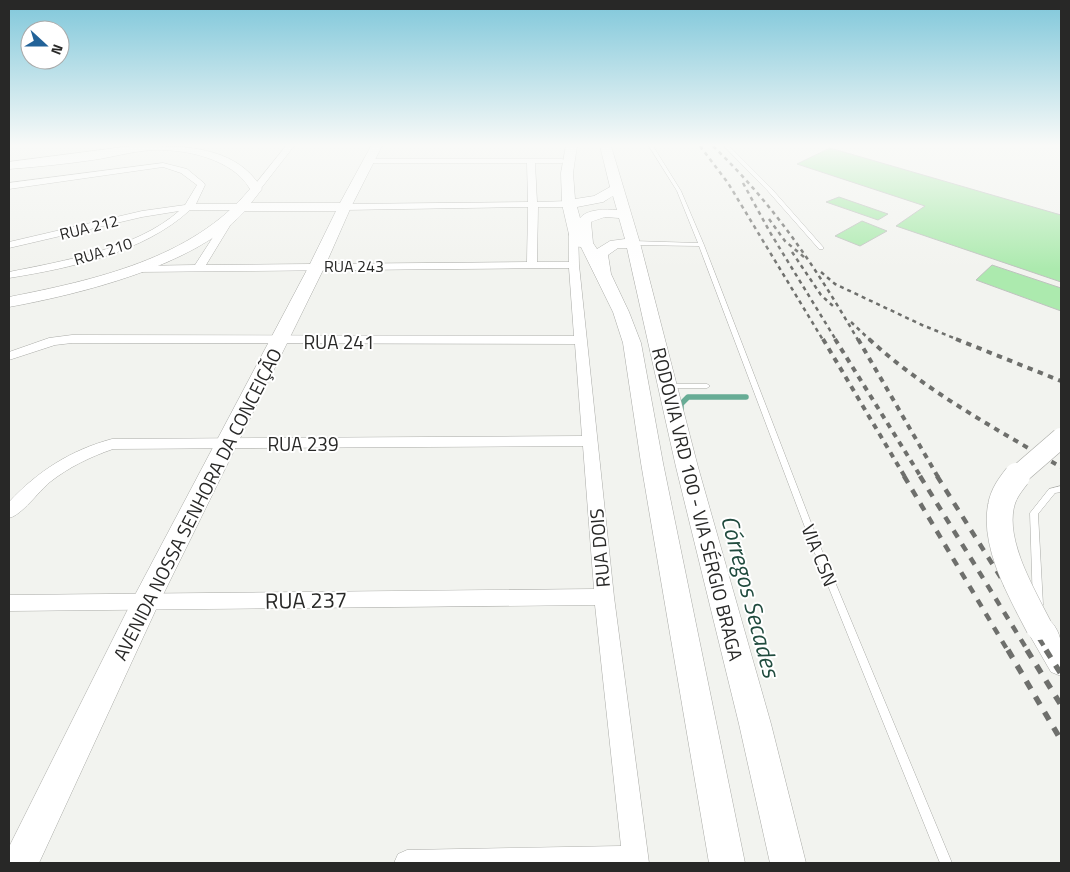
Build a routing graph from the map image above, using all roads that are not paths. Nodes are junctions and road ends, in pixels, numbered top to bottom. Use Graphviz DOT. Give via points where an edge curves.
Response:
graph roads {
  1 [pos="201,187"];
  2 [pos="355,187"];
  3 [pos="532,187"];
  4 [pos="569,187"];
  5 [pos="676,187"];
  6 [pos="767,187"];
  7 [pos="617,188"];
  8 [pos="256,189"];
  9 [pos="569,204"];
  10 [pos="533,206"];
  11 [pos="189,207"];
  12 [pos="344,207"];
  13 [pos="241,208"];
  14 [pos="624,214"];
  15 [pos="229,219"];
  16 [pos="574,232"];
  17 [pos="633,244"];
  18 [pos="9,245"];
  19 [pos="701,245"];
  20 [pos="822,248"];
  21 [pos="532,264"];
  22 [pos="589,264"];
  23 [pos="317,266"];
  24 [pos="134,269"];
  25 [pos="198,270"];
  26 [pos="9,275"];
  27 [pos="9,302"];
  28 [pos="582,340"];
  29 [pos="279,341"];
  30 [pos="9,356"];
  31 [pos="668,386"];
  32 [pos="707,386"];
  33 [pos="1061,438"];
  34 [pos="590,441"];
  35 [pos="225,444"];
  36 [pos="1061,489"];
  37 [pos="9,512"];
  38 [pos="604,597"];
  39 [pos="146,601"];
  40 [pos="9,603"];
  41 [pos="1038,627"];
  42 [pos="1061,662"];
  43 [pos="636,861"];
  44 [pos="20,863"];
  45 [pos="407,863"];
  46 [pos="727,863"];
  47 [pos="788,863"];
  48 [pos="946,863"];
  1 -- 11 [label="street"];
  2 -- 12 [label="street, AVENIDA NOSSA SENHORA DA CONCEIÇÃO"];
  3 -- 10 [label="street"];
  4 -- 9 [label="street"];
  5 -- 19 [label="lane, VIA CSN"];
  6 -- 20 [label="lane"];
  7 -- 9 [label="street" via="598,199"];
  7 -- 14 [label="street, RODOVIA VRD 100 - VIA SÉRGIO BRAGA"];
  8 -- 13 [label="street"];
  9 -- 10 [label="street"];
  9 -- 16 [label="street"];
  10 -- 12 [label="street"];
  10 -- 21 [label="street"];
  11 -- 13 [label="street, RUA 212"];
  11 -- 18 [label="street, RUA 212" via="161,210"];
  11 -- 26 [label="street, RUA 210" via="141,239 98,254"];
  12 -- 13 [label="street"];
  12 -- 23 [label="street, AVENIDA NOSSA SENHORA DA CONCEIÇÃO"];
  13 -- 15 [label="street"];
  14 -- 17 [label="street, RODOVIA VRD 100 - VIA SÉRGIO BRAGA"];
  14 -- 22 [label="street, RODOVIA VRD 100 - VIA SÉRGIO BRAGA" via="604,213 584,222"];
  15 -- 24 [label="street" via="182,247"];
  15 -- 25 [label="street"];
  16 -- 22 [label="street, RUA DOIS"];
  17 -- 19 [label="lane"];
  17 -- 22 [label="street" via="615,244"];
  17 -- 31 [label="street, RODOVIA VRD 100 - VIA SÉRGIO BRAGA"];
  19 -- 48 [label="lane, VIA CSN" via="816,546"];
  21 -- 22 [label="street, RUA 243"];
  21 -- 23 [label="street, RUA 243"];
  22 -- 28 [label="street, RUA DOIS"];
  22 -- 46 [label="street, RODOVIA VRD 100 - VIA SÉRGIO BRAGA" via="627,328 638,372"];
  23 -- 25 [label="street, RUA 243"];
  23 -- 29 [label="street, AVENIDA NOSSA SENHORA DA CONCEIÇÃO"];
  24 -- 25 [label="street, RUA 243"];
  24 -- 27 [label="street" via="87,284"];
  28 -- 29 [label="street, RUA 241"];
  28 -- 34 [label="street, RUA DOIS"];
  29 -- 30 [label="street, RUA 241" via="72,339 53,341"];
  29 -- 35 [label="street, AVENIDA NOSSA SENHORA DA CONCEIÇÃO"];
  31 -- 32 [label="lane"];
  31 -- 47 [label="street, RODOVIA VRD 100 - VIA SÉRGIO BRAGA"];
  33 -- 41 [label="street, bridge" via="1015,479 1006,491 1000,509 1001,532 1015,577"];
  34 -- 35 [label="street, RUA 239"];
  34 -- 38 [label="street, RUA DOIS"];
  35 -- 37 [label="street, RUA 239" via="138,443 99,448 51,471"];
  35 -- 39 [label="street, AVENIDA NOSSA SENHORA DA CONCEIÇÃO"];
  36 -- 41 [label="lane" via="1052,491 1034,513"];
  38 -- 39 [label="street, RUA 237"];
  38 -- 43 [label="street, RUA DOIS"];
  39 -- 40 [label="street, RUA 237"];
  39 -- 44 [label="street, AVENIDA NOSSA SENHORA DA CONCEIÇÃO"];
  41 -- 42 [label="street"];
  43 -- 45 [label="street"];
}
